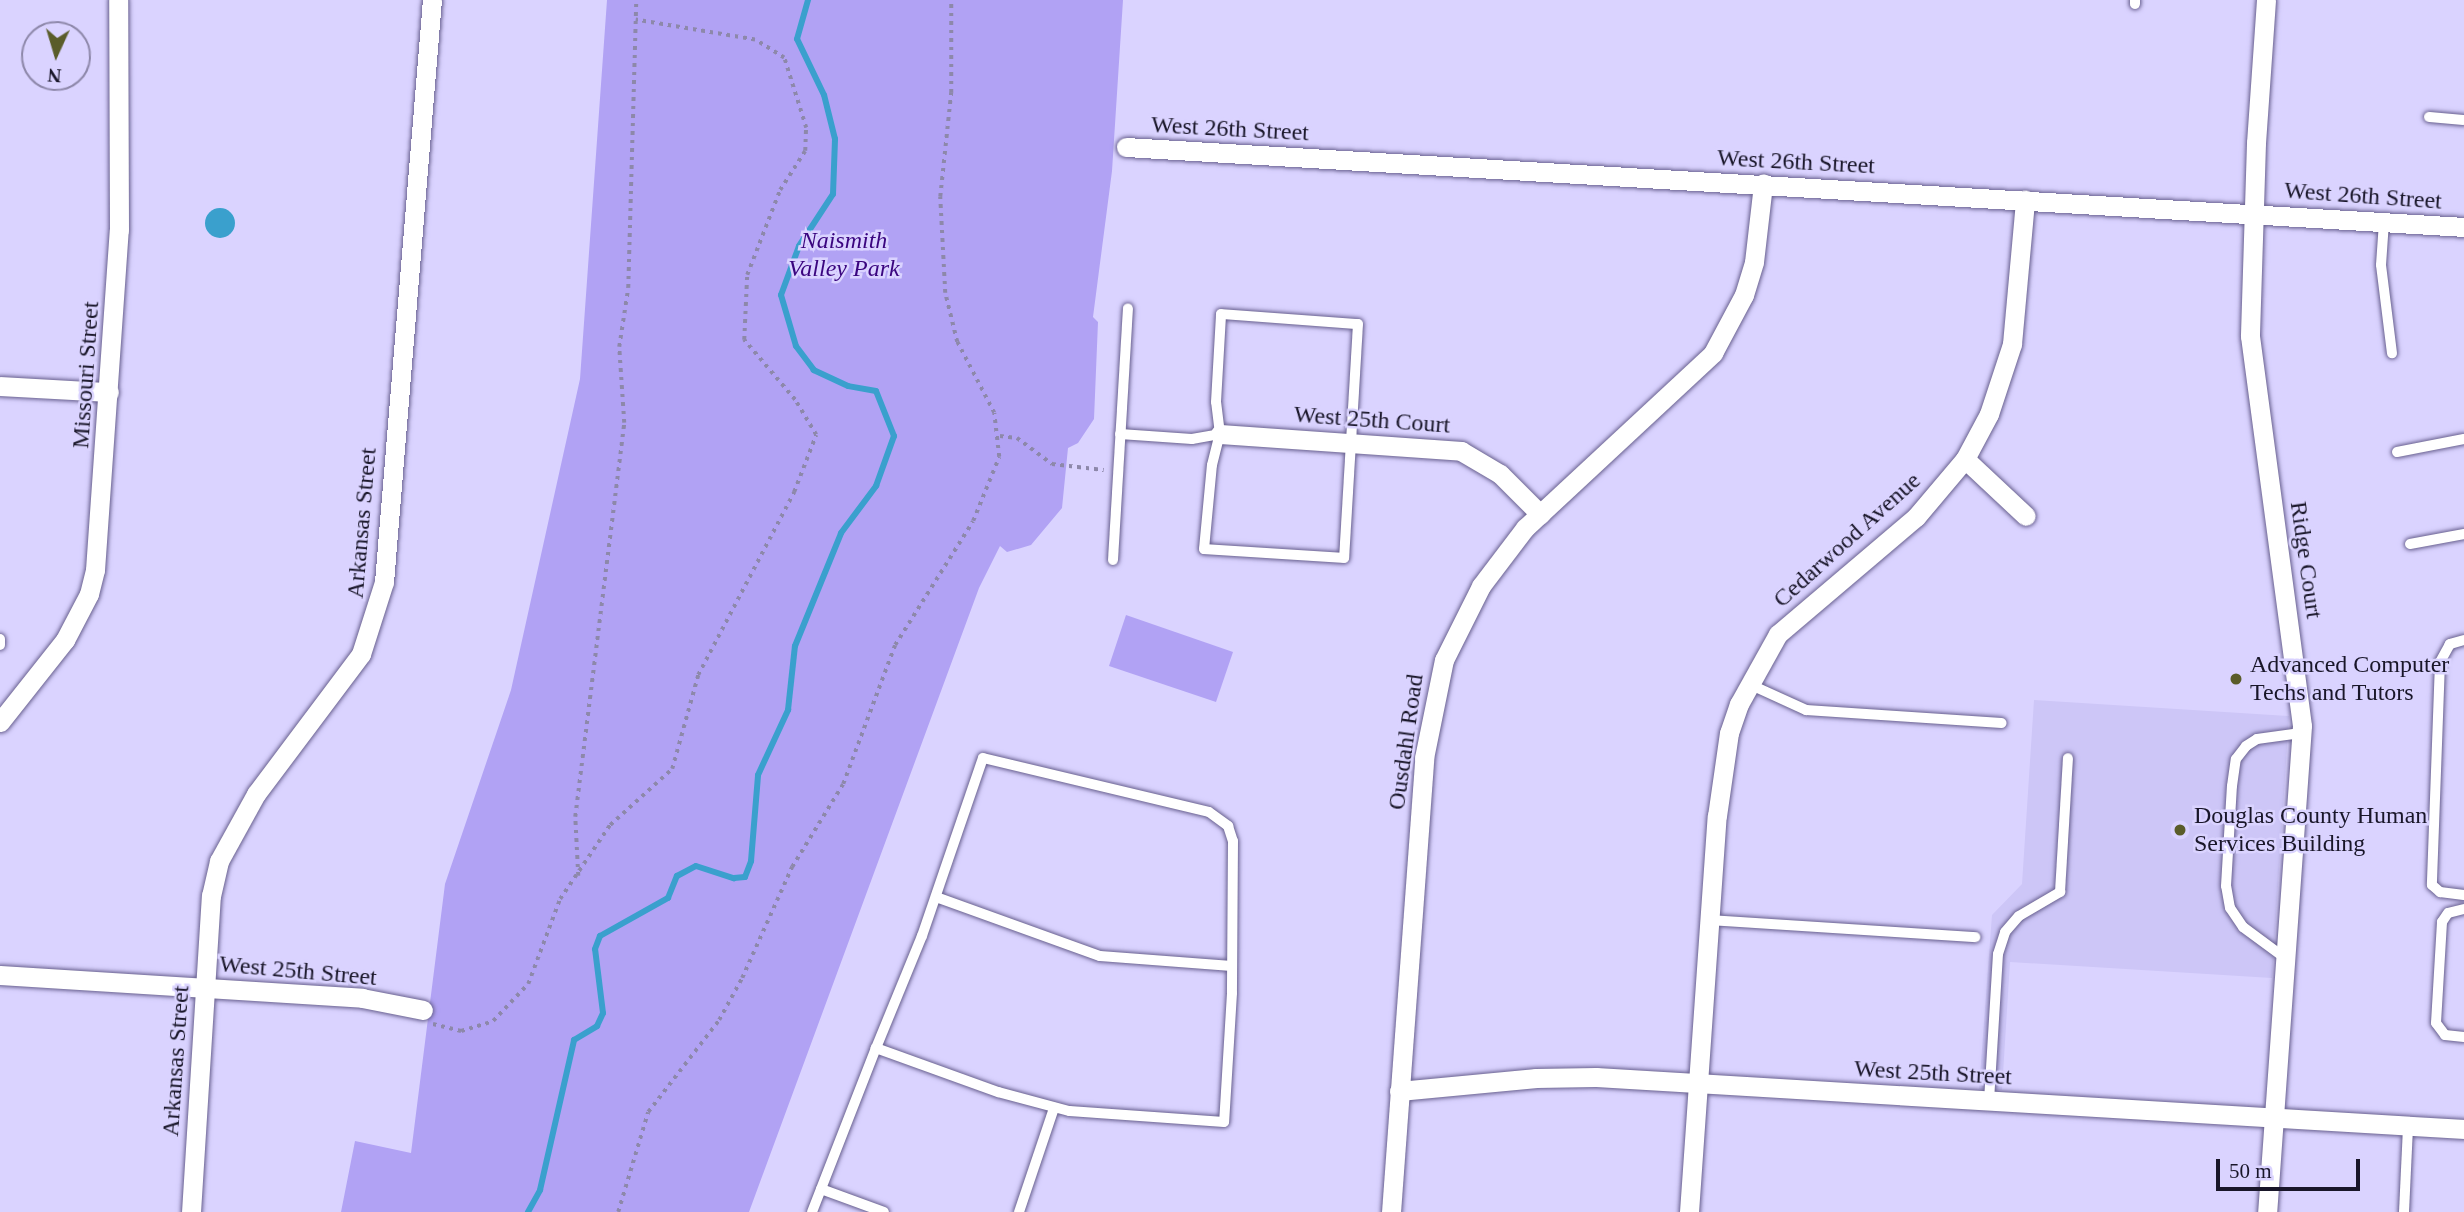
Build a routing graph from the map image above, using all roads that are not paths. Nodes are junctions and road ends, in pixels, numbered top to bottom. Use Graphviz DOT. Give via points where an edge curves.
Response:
graph roads {
  1 [pos="118,0"];
  2 [pos="432,0"];
  3 [pos="2266,0"];
  4 [pos="2429,117"];
  5 [pos="2464,120"];
  6 [pos="1126,147"];
  7 [pos="1763,184"];
  8 [pos="2025,200"];
  9 [pos="2252,214"];
  10 [pos="2384,222"];
  11 [pos="2464,227"];
  12 [pos="1128,308"];
  13 [pos="2392,354"];
  14 [pos="0,386"];
  15 [pos="109,392"];
  16 [pos="1120,434"];
  17 [pos="1220,434"];
  18 [pos="2464,439"];
  19 [pos="1351,442"];
  20 [pos="2397,452"];
  21 [pos="1965,459"];
  22 [pos="1540,514"];
  23 [pos="2026,516"];
  24 [pos="2464,534"];
  25 [pos="2410,544"];
  26 [pos="1113,560"];
  27 [pos="0,639"];
  28 [pos="2464,640"];
  29 [pos="0,645"];
  30 [pos="1749,684"];
  31 [pos="2,715"];
  32 [pos="2002,723"];
  33 [pos="2301,733"];
  34 [pos="2068,758"];
  35 [pos="2464,895"];
  36 [pos="936,897"];
  37 [pos="2464,909"];
  38 [pos="1710,920"];
  39 [pos="1975,937"];
  40 [pos="2285,958"];
  41 [pos="1232,966"];
  42 [pos="0,975"];
  43 [pos="205,988"];
  44 [pos="423,1010"];
  45 [pos="2464,1037"];
  46 [pos="876,1048"];
  47 [pos="1698,1084"];
  48 [pos="1399,1091"];
  49 [pos="1989,1101"];
  50 [pos="1054,1108"];
  51 [pos="2274,1118"];
  52 [pos="2408,1126"];
  53 [pos="2464,1129"];
  54 [pos="821,1189"];
  55 [pos="191,1212"];
  56 [pos="812,1212"];
  57 [pos="884,1212"];
  58 [pos="1019,1212"];
  59 [pos="1391,1212"];
  60 [pos="1689,1212"];
  61 [pos="2267,1212"];
  62 [pos="2404,1212"];
  1 -- 15 [label="street, Missouri Street" via="119,230"];
  2 -- 43 [label="street, Arkansas Street" via="379,610 346,680 256,794 223,851 211,896"];
  3 -- 9 [label="street, Ridge Court"];
  4 -- 5 [label="lane"];
  6 -- 7 [label="street, West 26th Street"];
  7 -- 8 [label="street, West 26th Street"];
  7 -- 22 [label="street, Ousdahl Road" via="1754,262 1744,295 1713,353"];
  8 -- 9 [label="street, West 26th Street"];
  8 -- 21 [label="street, Cedarwood Avenue" via="2012,344 2002,382"];
  9 -- 10 [label="street, West 26th Street"];
  9 -- 33 [label="street, Ridge Court" via="2250,336 2297,668"];
  10 -- 11 [label="street, West 26th Street"];
  10 -- 13 [label="lane" via="2381,265"];
  12 -- 16 [label="lane"];
  14 -- 15 [label="street"];
  15 -- 31 [label="street, Missouri Street" via="100,540 89,594 65,640"];
  16 -- 17 [label="lane" via="1192,439"];
  16 -- 26 [label="lane"];
  17 -- 19 [label="street, West 25th Court"];
  17 -- 19 [label="lane" via="1212,465 1204,549 1344,558"];
  17 -- 19 [label="lane" via="1216,402 1221,314 1358,324"];
  18 -- 20 [label="lane"];
  19 -- 22 [label="street, West 25th Court" via="1461,451 1500,474"];
  21 -- 23 [label="street"];
  21 -- 30 [label="street, Cedarwood Avenue" via="1916,517 1796,615 1765,654"];
  22 -- 48 [label="street, Ousdahl Road" via="1481,586 1444,660 1433,699 1424,758"];
  24 -- 25 [label="lane"];
  27 -- 29 [label="lane"];
  28 -- 35 [label="lane" via="2450,644 2440,662 2432,885 2440,892"];
  30 -- 32 [label="lane" via="1806,710"];
  30 -- 38 [label="street, Cedarwood Avenue" via="1723,758"];
  33 -- 40 [label="street, Ridge Court"];
  33 -- 40 [label="lane" via="2258,739 2246,747 2236,759 2232,786 2226,886 2230,908 2243,927"];
  34 -- 49 [label="lane" via="2060,892 2020,916 2005,932 1998,954"];
  36 -- 41 [label="lane" via="1100,956"];
  36 -- 41 [label="lane" via="983,758 1221,817 1233,841"];
  36 -- 46 [label="lane"];
  37 -- 45 [label="lane" via="2448,914 2442,922 2436,1023 2445,1035"];
  38 -- 39 [label="lane"];
  38 -- 47 [label="street, Cedarwood Avenue"];
  40 -- 51 [label="street, Ridge Court"];
  41 -- 50 [label="lane" via="1224,1122"];
  42 -- 43 [label="street, West 25th Street"];
  43 -- 44 [label="street, West 25th Street" via="362,998"];
  43 -- 55 [label="street, Arkansas Street"];
  46 -- 50 [label="lane"];
  46 -- 54 [label="lane"];
  47 -- 48 [label="street, West 25th Street" via="1536,1078"];
  47 -- 49 [label="street, West 25th Street"];
  47 -- 60 [label="street, Cedarwood Avenue"];
  48 -- 59 [label="street, Ousdahl Road"];
  49 -- 51 [label="street, West 25th Street"];
  50 -- 58 [label="lane"];
  51 -- 52 [label="street, West 25th Street"];
  51 -- 61 [label="street, Ridge Court"];
  52 -- 53 [label="street, West 25th Street"];
  52 -- 62 [label="lane"];
  54 -- 56 [label="lane"];
  54 -- 57 [label="lane"];
}
